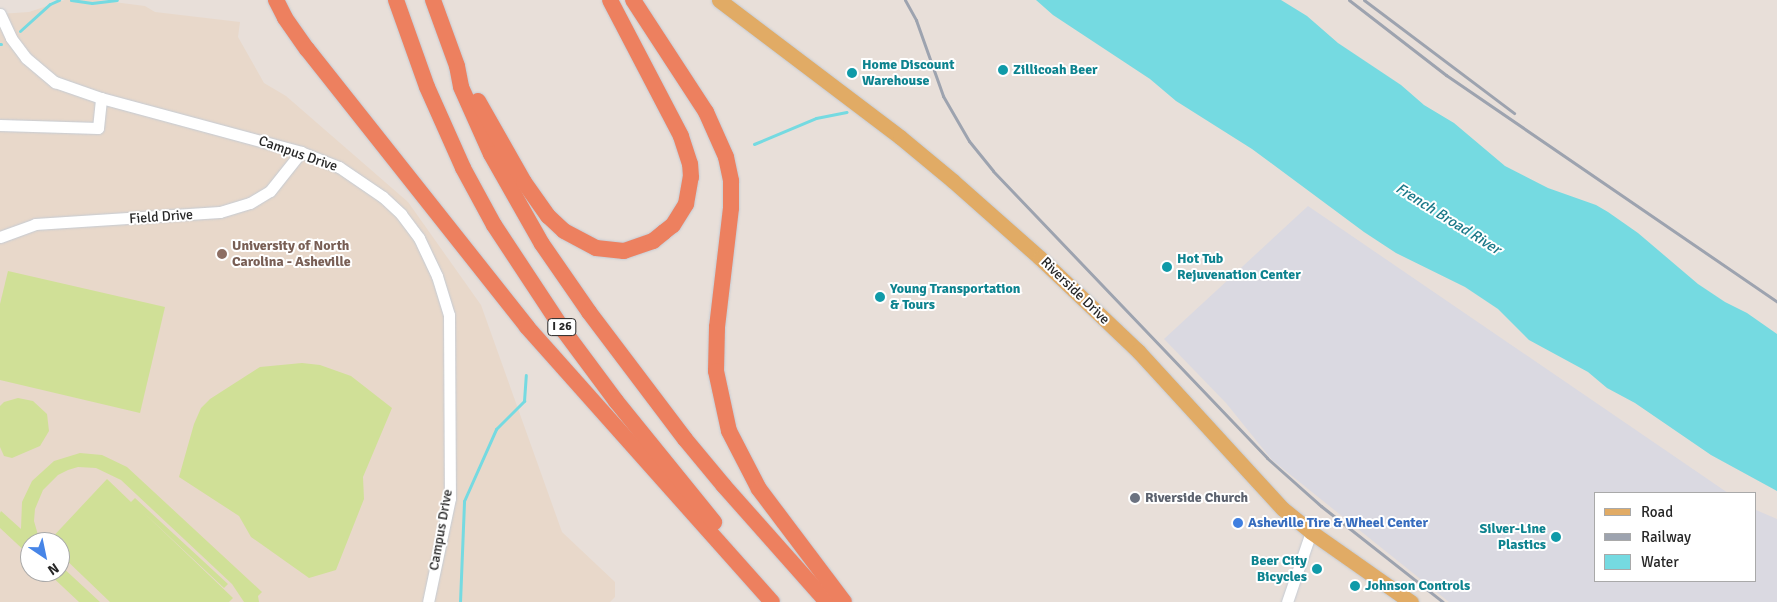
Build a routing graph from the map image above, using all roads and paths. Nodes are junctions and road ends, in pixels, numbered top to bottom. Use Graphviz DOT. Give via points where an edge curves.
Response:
graph roads {
  1 [pos="610,0"];
  2 [pos="719,0"];
  3 [pos="276,2"];
  4 [pos="639,4"];
  5 [pos="435,5"];
  6 [pos="398,7"];
  7 [pos="0,14"];
  8 [pos="457,66"];
  9 [pos="101,98"];
  10 [pos="0,125"];
  11 [pos="301,152"];
  12 [pos="0,237"];
  13 [pos="1311,532"];
  14 [pos="428,602"];
  15 [pos="772,602"];
  16 [pos="785,602"];
  17 [pos="827,602"];
  18 [pos="844,602"];
  19 [pos="1286,602"];
  20 [pos="1411,602"];
  1 -- 8 [label="highway" via="681,136 690,164 689,190 680,215 664,232 638,248 624,251 596,248 564,231 548,216 524,182 471,85"];
  2 -- 13 [label="main road, Riverside Drive" via="900,137 1040,258 1194,409 1268,494"];
  3 -- 15 [label="highway" via="306,49 527,327"];
  4 -- 18 [label="highway" via="706,112 723,149 729,173 731,208 716,327 716,371 729,431 759,489"];
  5 -- 8 [label="highway, I 26"];
  6 -- 16 [label="highway, I 26" via="427,87 463,168 516,260 564,331 661,459"];
  7 -- 9 [label="street, Campus Drive" via="11,38 41,72 56,82"];
  8 -- 17 [label="highway, I 26" via="461,87 496,163 538,236 589,312 712,473"];
  9 -- 10 [label="street" via="98,128"];
  9 -- 11 [label="street, Campus Drive"];
  11 -- 12 [label="street, Field Drive" via="270,191 250,203 220,212 52,222 35,224"];
  11 -- 14 [label="street, Campus Drive" via="339,167 367,184 401,214 419,238 438,276 449,315 450,498"];
  13 -- 19 [label="street"];
  13 -- 20 [label="main road, Riverside Drive"];
}
